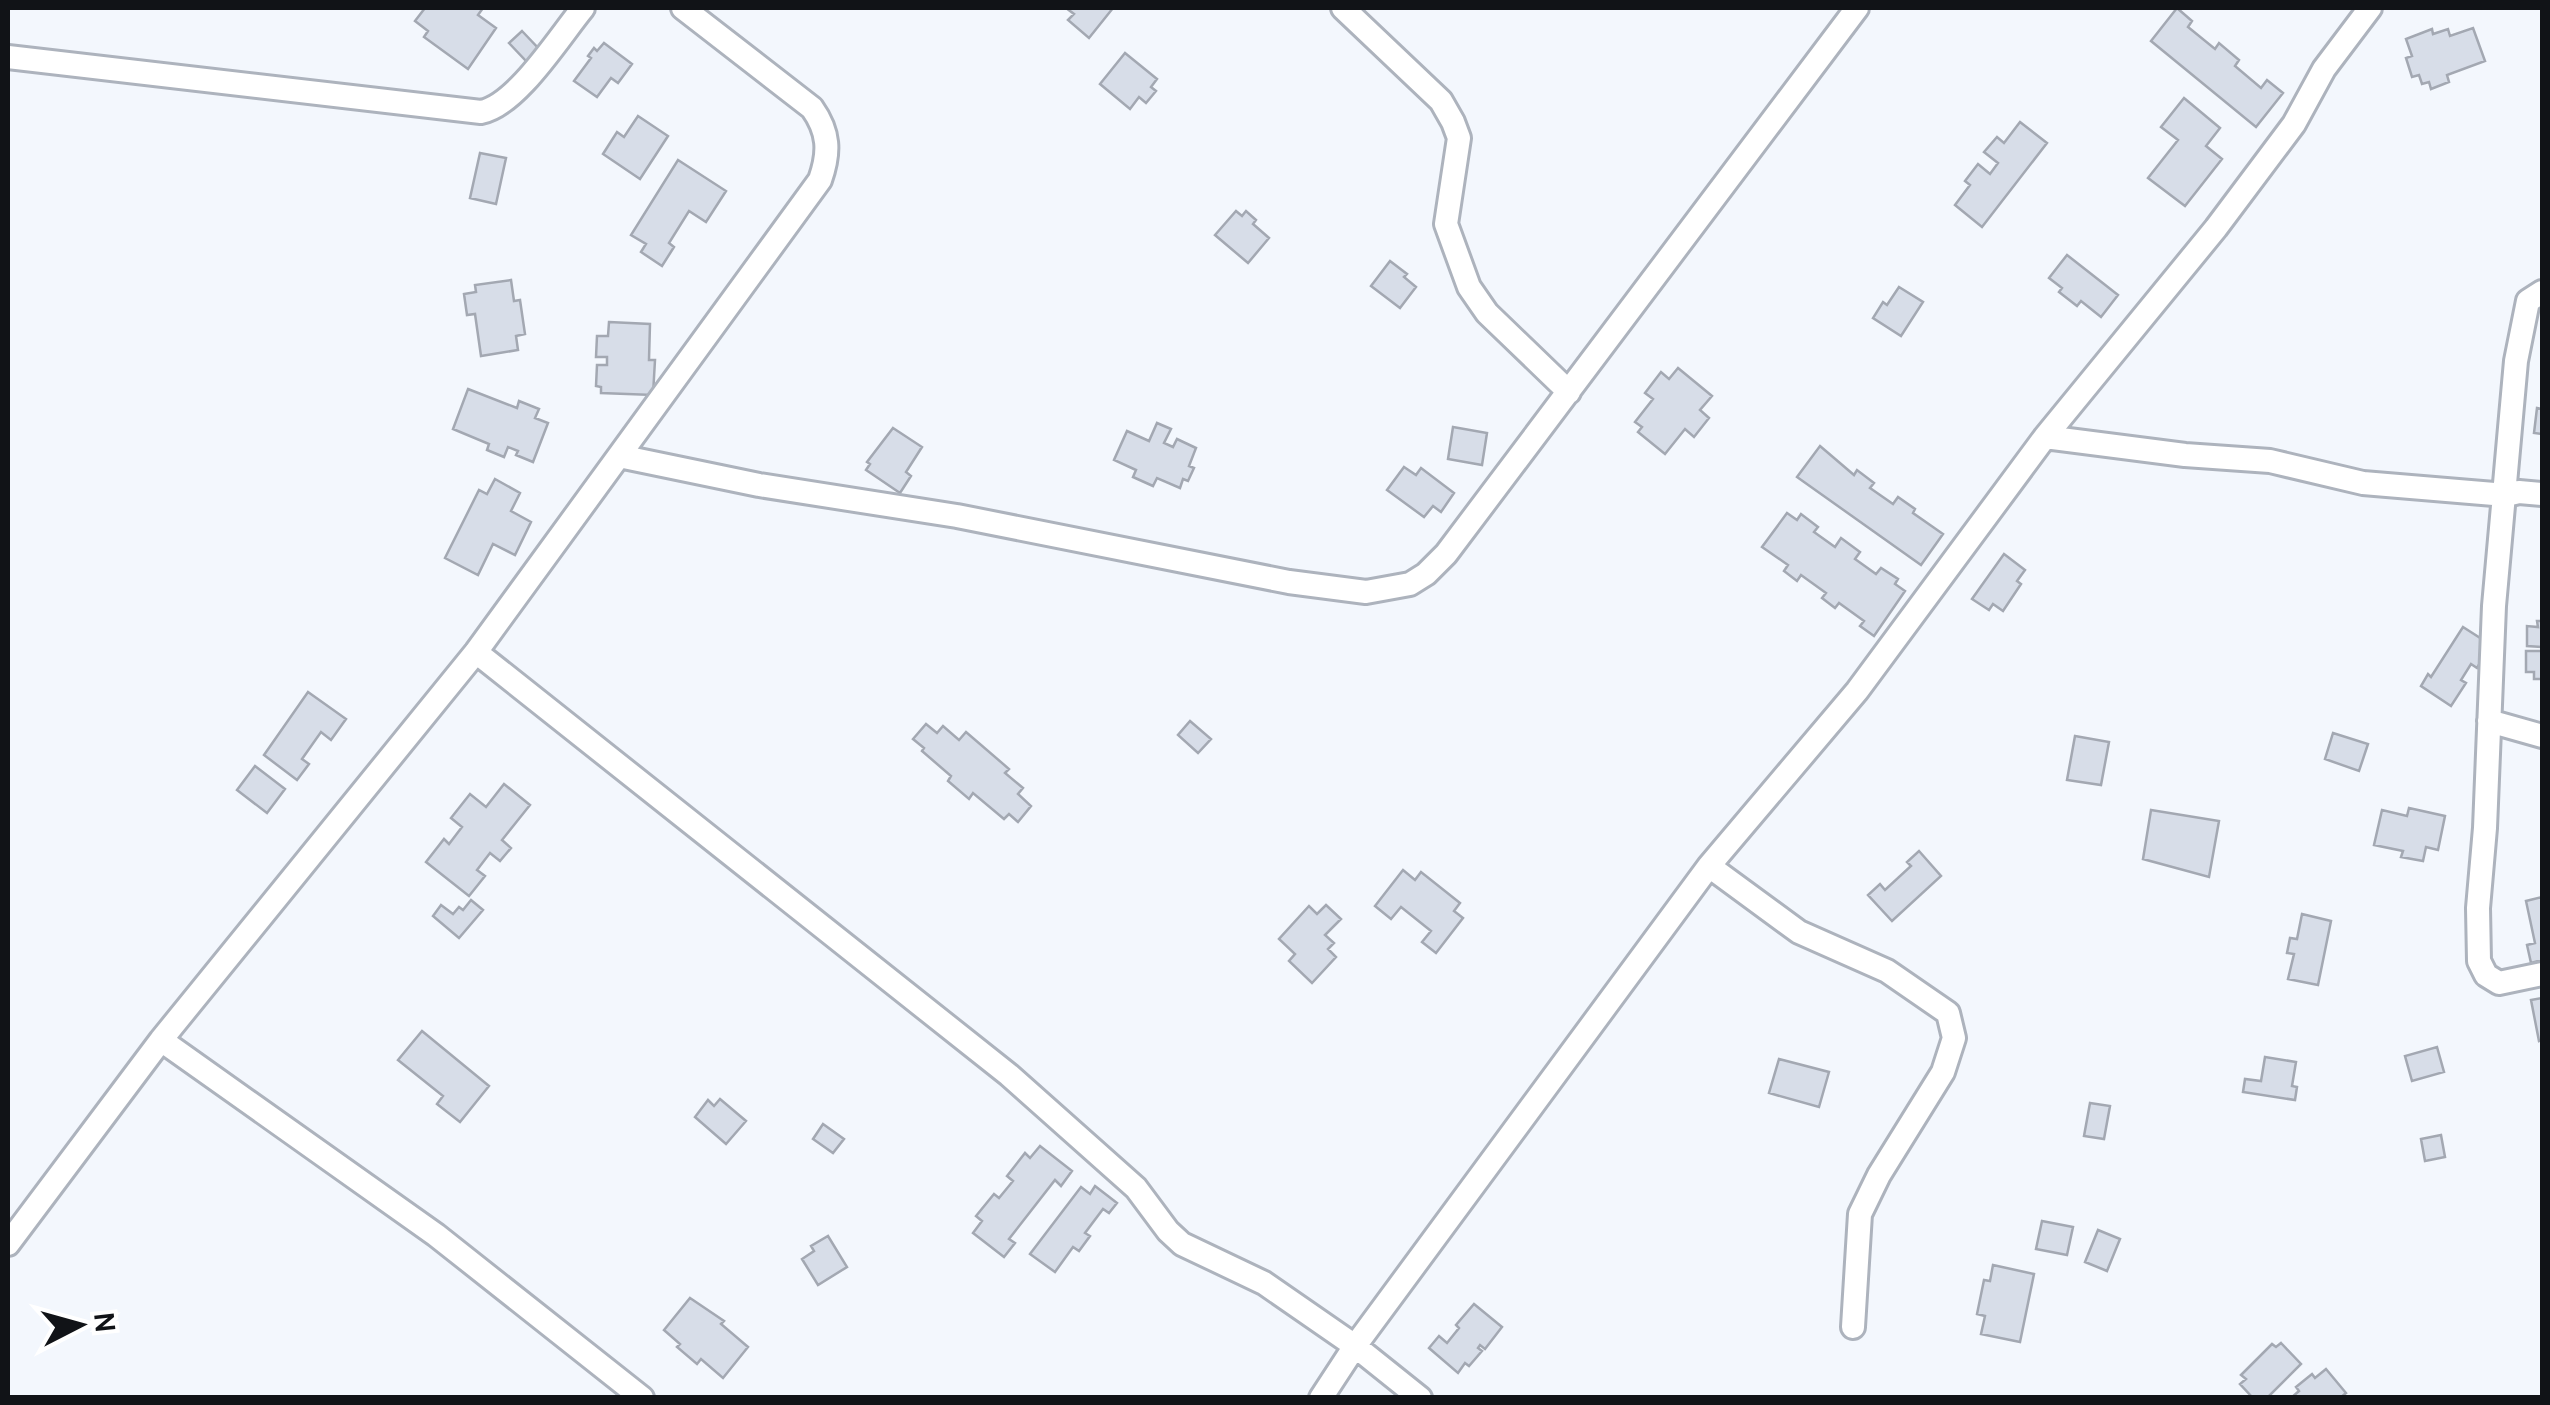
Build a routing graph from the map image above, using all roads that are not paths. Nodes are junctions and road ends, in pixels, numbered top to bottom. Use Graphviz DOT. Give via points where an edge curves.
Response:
graph roads {
  1 [pos="583,8"];
  2 [pos="683,8"];
  3 [pos="1343,8"];
  4 [pos="1856,8"];
  5 [pos="2370,8"];
  6 [pos="8,56"];
  7 [pos="2542,292"];
  8 [pos="1569,392"];
  9 [pos="2045,436"];
  10 [pos="618,456"];
  11 [pos="2542,494"];
  12 [pos="2506,495"];
  13 [pos="476,652"];
  14 [pos="2489,721"];
  15 [pos="2542,736"];
  16 [pos="1710,866"];
  17 [pos="2542,974"];
  18 [pos="162,1040"];
  19 [pos="8,1244"];
  20 [pos="1853,1327"];
  21 [pos="1355,1346"];
  22 [pos="642,1398"];
  23 [pos="1322,1398"];
  24 [pos="1420,1398"];
  1 -- 6 [label="street" via="512,96 481,112"];
  2 -- 10 [label="street" via="812,108 824,124 827,161 820,180"];
  3 -- 8 [label="street" via="1441,101 1459,138 1446,224 1469,287"];
  4 -- 8 [label="street"];
  5 -- 9 [label="street" via="2216,228"];
  7 -- 12 [label="street" via="2528,301 2516,361"];
  8 -- 10 [label="street" via="1426,574 1366,592"];
  9 -- 12 [label="street" via="2270,461 2363,483"];
  9 -- 16 [label="street" via="1856,691"];
  10 -- 13 [label="street"];
  11 -- 12 [label="street"];
  12 -- 14 [label="street"];
  13 -- 18 [label="street"];
  13 -- 21 [label="street" via="1009,1075 1123,1176 1182,1244 1264,1283"];
  14 -- 15 [label="street"];
  14 -- 17 [label="street" via="2479,960 2486,976 2499,983"];
  16 -- 20 [label="street" via="1799,932 1887,971 1948,1012 1954,1038 1944,1072 1860,1214"];
  16 -- 21 [label="street"];
  18 -- 19 [label="street"];
  18 -- 22 [label="street" via="436,1235"];
  21 -- 23 [label="street"];
  21 -- 24 [label="street"];
}
